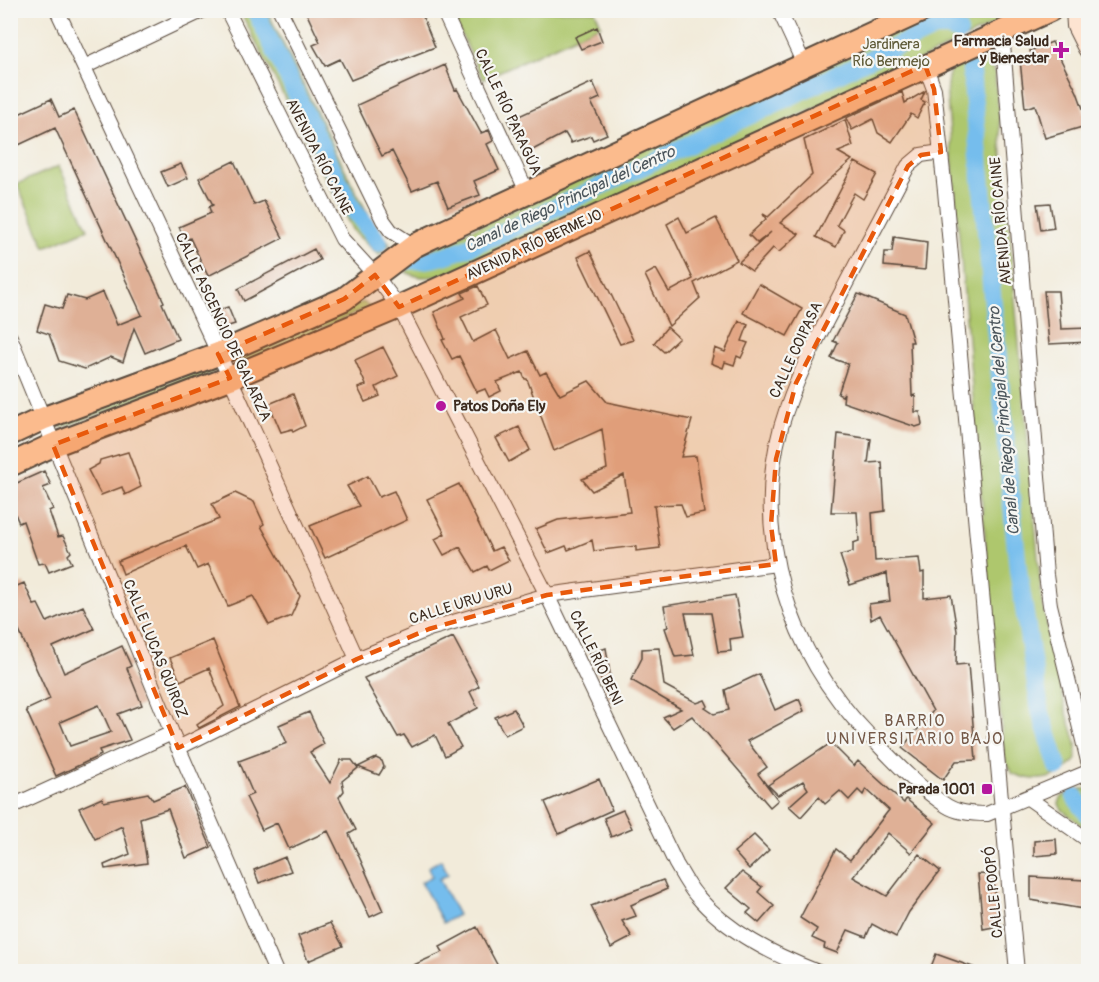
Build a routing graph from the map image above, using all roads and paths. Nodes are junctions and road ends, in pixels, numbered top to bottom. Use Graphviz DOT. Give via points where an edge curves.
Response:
graph roads {
  1 [pos="57,10"];
  2 [pos="204,10"];
  3 [pos="227,10"];
  4 [pos="280,10"];
  5 [pos="443,10"];
  6 [pos="779,10"];
  7 [pos="923,10"];
  8 [pos="1050,10"];
  9 [pos="1076,10"];
  10 [pos="1002,32"];
  11 [pos="1089,48"];
  12 [pos="804,64"];
  13 [pos="925,65"];
  14 [pos="84,67"];
  15 [pos="941,152"];
  16 [pos="528,194"];
  17 [pos="414,246"];
  18 [pos="375,275"];
  19 [pos="399,307"];
  20 [pos="10,337"];
  21 [pos="218,354"];
  22 [pos="230,378"];
  23 [pos="42,419"];
  24 [pos="10,434"];
  25 [pos="53,445"];
  26 [pos="10,465"];
  27 [pos="776,564"];
  28 [pos="547,595"];
  29 [pos="357,658"];
  30 [pos="172,733"];
  31 [pos="178,748"];
  32 [pos="1089,761"];
  33 [pos="1089,772"];
  34 [pos="1028,798"];
  35 [pos="10,807"];
  36 [pos="1003,810"];
  37 [pos="1089,840"];
  38 [pos="276,972"];
  39 [pos="818,972"];
  40 [pos="1017,972"];
  1 -- 14 [label="street, CALLE ASCENCIO DE GALARZA"];
  2 -- 14 [label="street"];
  3 -- 18 [label="street, AVENIDA RÍO CAINE" via="342,239"];
  4 -- 17 [label="street, AVENIDA RÍO CAINE" via="383,220 391,231"];
  5 -- 16 [label="street, CALLE RÍO PARAGÚA"];
  6 -- 12 [label="street"];
  7 -- 12 [label="main road"];
  8 -- 10 [label="main road, AVENIDA RÍO BERMEJO"];
  9 -- 11 [label="main road" via="1077,26"];
  10 -- 13 [label="main road, AVENIDA RÍO BERMEJO"];
  10 -- 32 [label="street, AVENIDA RÍO CAINE" via="1046,575"];
  12 -- 16 [label="main road"];
  13 -- 15 [label="street" via="934,89"];
  13 -- 19 [label="main road, AVENIDA RÍO BERMEJO"];
  14 -- 21 [label="street, CALLE ASCENCIO DE GALARZA"];
  15 -- 27 [label="street, CALLE COIPASA" via="921,155 908,166 796,382 780,428 776,459 771,525"];
  15 -- 36 [label="street, CALLE POOPÓ"];
  16 -- 17 [label="main road"];
  17 -- 18 [label="main road"];
  18 -- 19 [label="street, AVENIDA RÍO CAINE"];
  18 -- 21 [label="main road" via="344,299"];
  19 -- 22 [label="main road, AVENIDA RÍO BERMEJO"];
  19 -- 28 [label="street, CALLE RÍO BENI"];
  20 -- 23 [label="street, CALLE LUCAS QUIROZ"];
  21 -- 22 [label="street, CALLE ASCENCIO DE GALARZA"];
  21 -- 23 [label="main road"];
  22 -- 25 [label="main road, AVENIDA RÍO BERMEJO"];
  22 -- 29 [label="street, CALLE ASCENCIO DE GALARZA"];
  23 -- 24 [label="main road"];
  23 -- 25 [label="street, CALLE LUCAS QUIROZ"];
  25 -- 26 [label="main road, AVENIDA RÍO BERMEJO"];
  25 -- 30 [label="street, CALLE LUCAS QUIROZ"];
  27 -- 28 [label="street, CALLE URU URU"];
  27 -- 36 [label="street, CALLE COIPASA" via="800,637 818,671 853,718 900,768 948,807 987,814"];
  28 -- 29 [label="street, CALLE URU URU" via="429,629"];
  28 -- 39 [label="street, CALLE RÍO BENI" via="694,894 743,935"];
  29 -- 31 [label="street, CALLE URU URU"];
  30 -- 31 [label="street, CALLE LUCAS QUIROZ"];
  30 -- 35 [label="street"];
  31 -- 38 [label="street, CALLE LUCAS QUIROZ"];
  33 -- 34 [label="street"];
  34 -- 36 [label="street"];
  34 -- 37 [label="street"];
  36 -- 40 [label="street, CALLE POOPÓ"];
}
